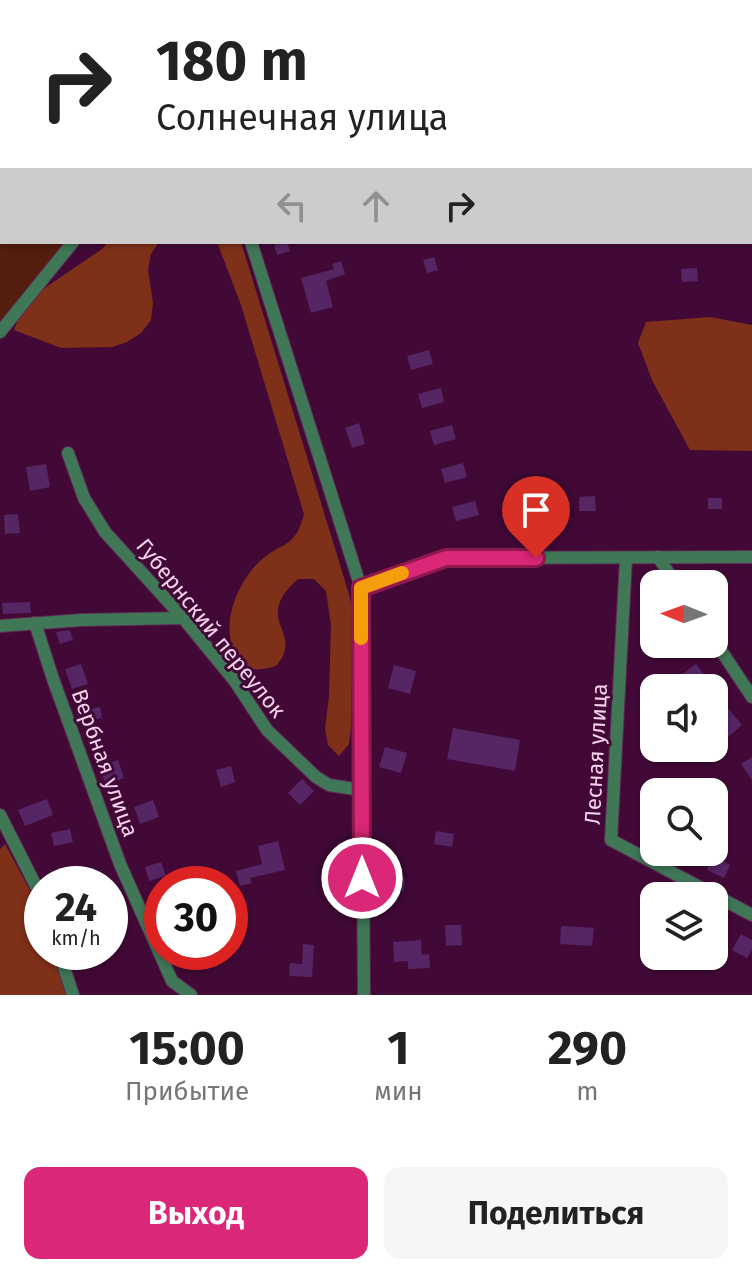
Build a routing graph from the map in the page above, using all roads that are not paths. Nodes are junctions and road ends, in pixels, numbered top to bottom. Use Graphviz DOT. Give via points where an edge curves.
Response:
graph roads {
  1 [pos="71,244"];
  2 [pos="252,244"];
  3 [pos="0,332"];
  4 [pos="68,453"];
  5 [pos="658,557"];
  6 [pos="752,557"];
  7 [pos="626,558"];
  8 [pos="667,570"];
  9 [pos="361,588"];
  10 [pos="183,618"];
  11 [pos="35,623"];
  12 [pos="0,626"];
  13 [pos="726,658"];
  14 [pos="752,697"];
  15 [pos="361,790"];
  16 [pos="0,815"];
  17 [pos="26,866"];
  18 [pos="752,915"];
  19 [pos="65,970"];
  20 [pos="73,995"];
  21 [pos="191,995"];
  22 [pos="364,995"];
  1 -- 3 [label="street"];
  2 -- 9 [label="street"];
  4 -- 10 [label="street, Губернский переулок" via="84,498 105,532"];
  5 -- 6 [label="street"];
  5 -- 7 [label="street"];
  5 -- 8 [label="street"];
  7 -- 9 [label="street" via="446,558"];
  7 -- 18 [label="street, Лесная улица" via="611,840"];
  9 -- 15 [label="street"];
  10 -- 11 [label="street"];
  10 -- 15 [label="street, Губернский переулок" via="267,730 316,777 329,785"];
  11 -- 12 [label="street"];
  11 -- 21 [label="street, Вербная улица" via="120,864 172,981"];
  13 -- 14 [label="street"];
  15 -- 22 [label="street"];
  16 -- 17 [label="street"];
  19 -- 20 [label="street"];
}
